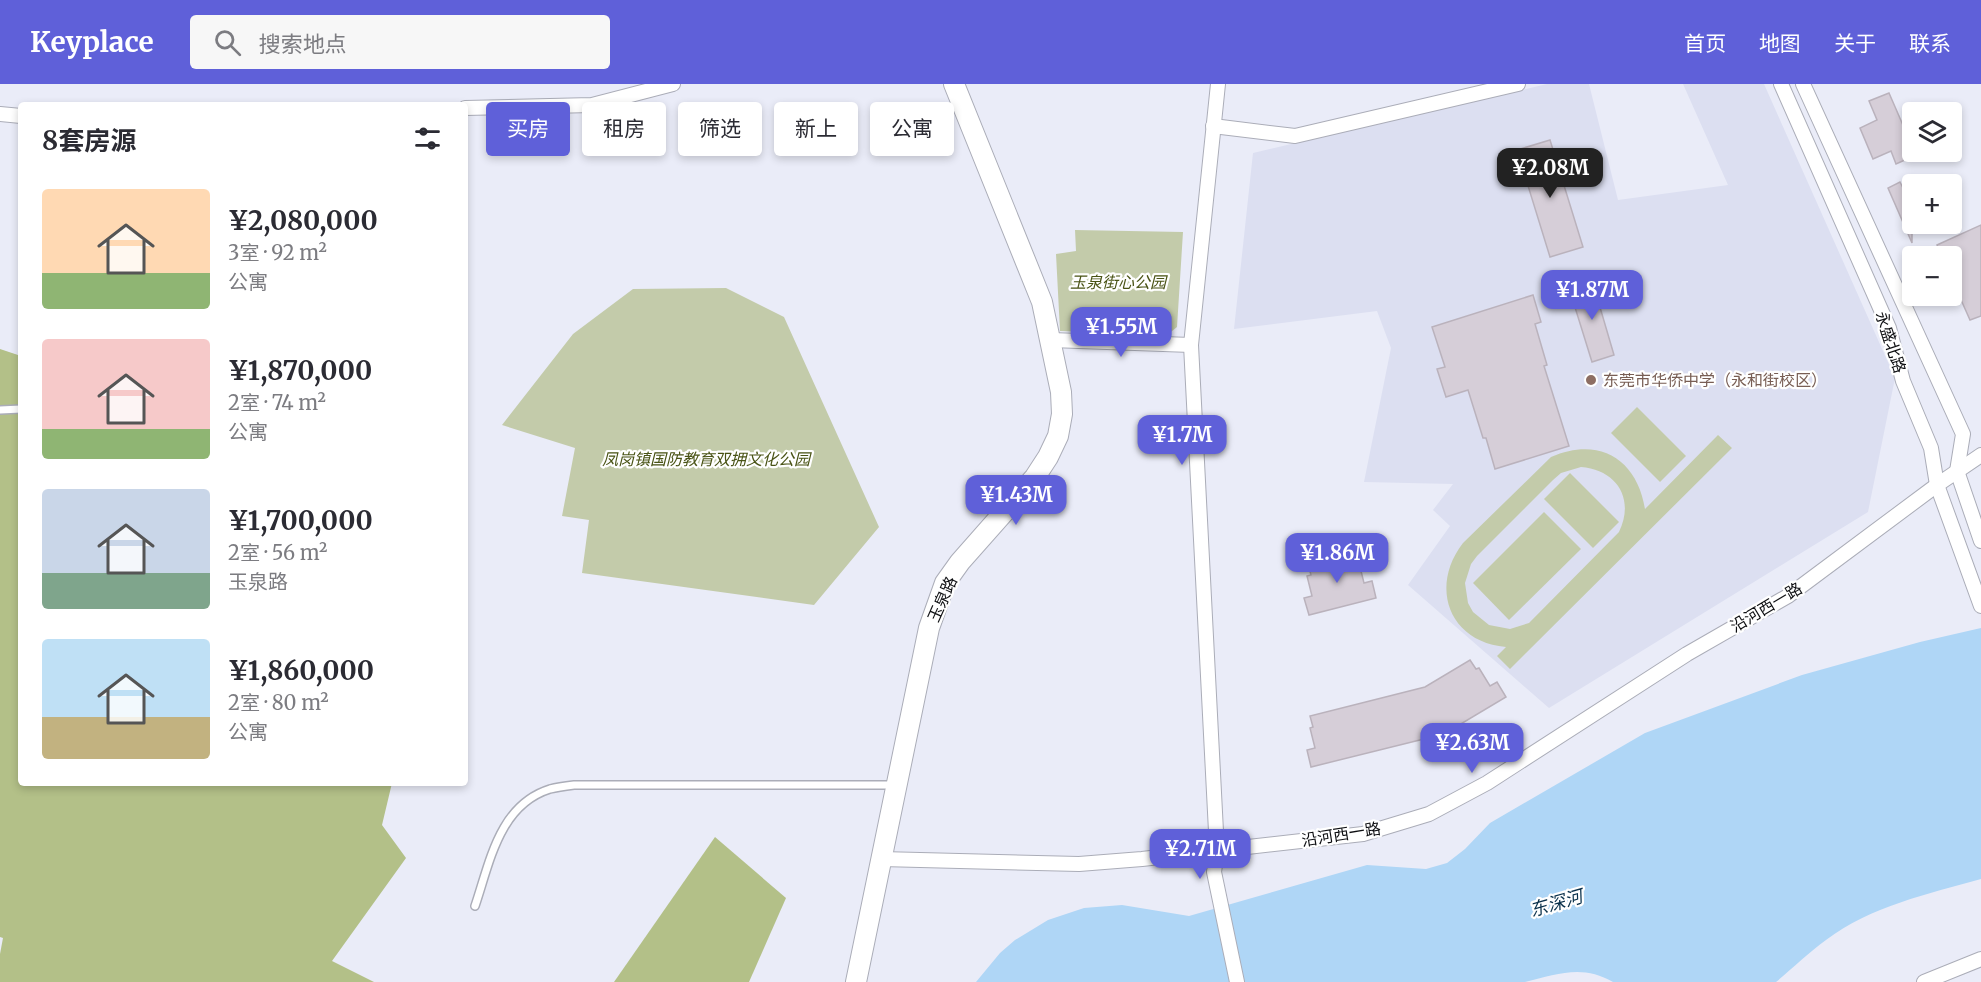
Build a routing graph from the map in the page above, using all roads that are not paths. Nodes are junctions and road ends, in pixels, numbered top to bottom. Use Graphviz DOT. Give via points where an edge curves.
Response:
graph roads {
  1 [pos="673,84"];
  2 [pos="954,84"];
  3 [pos="1218,84"];
  4 [pos="1518,84"];
  5 [pos="1781,84"];
  6 [pos="1803,84"];
  7 [pos="468,108"];
  8 [pos="0,114"];
  9 [pos="18,116"];
  10 [pos="1213,126"];
  11 [pos="1051,340"];
  12 [pos="1191,345"];
  13 [pos="18,409"];
  14 [pos="0,410"];
  15 [pos="1981,454"];
  16 [pos="1957,471"];
  17 [pos="1937,484"];
  18 [pos="1981,541"];
  19 [pos="1981,605"];
  20 [pos="896,785"];
  21 [pos="1217,851"];
  22 [pos="881,859"];
  23 [pos="475,906"];
  24 [pos="1981,959"];
  25 [pos="856,982"];
  26 [pos="1237,982"];
  27 [pos="1924,982"];
  1 -- 7 [label="street" via="592,105"];
  2 -- 11 [label="street, 玉泉路" via="1028,265"];
  3 -- 10 [label="street"];
  4 -- 10 [label="street" via="1295,136"];
  5 -- 17 [label="street, 永盛北路" via="1889,328 1903,381 1931,448"];
  6 -- 16 [label="street, 永盛北路" via="1963,434"];
  8 -- 9 [label="street"];
  10 -- 12 [label="street"];
  11 -- 12 [label="street"];
  11 -- 20 [label="street, 玉泉路" via="1061,392 1058,436 1035,477 978,540 945,584 929,628"];
  12 -- 21 [label="street"];
  13 -- 14 [label="lane"];
  15 -- 16 [label="street, 沿河西一路"];
  16 -- 17 [label="street, 沿河西一路"];
  16 -- 18 [label="street, 永盛北路"];
  17 -- 19 [label="street, 永盛北路"];
  17 -- 21 [label="street, 沿河西一路" via="1788,596 1687,654 1487,783 1429,814 1363,834"];
  20 -- 22 [label="street, 玉泉路"];
  20 -- 23 [label="lane" via="574,785 550,789 511,814 499,834"];
  21 -- 22 [label="street, 沿河西一路" via="1079,864"];
  21 -- 26 [label="street" via="1214,872"];
  22 -- 25 [label="street, 玉泉路"];
  24 -- 27 [label="street"];
}
